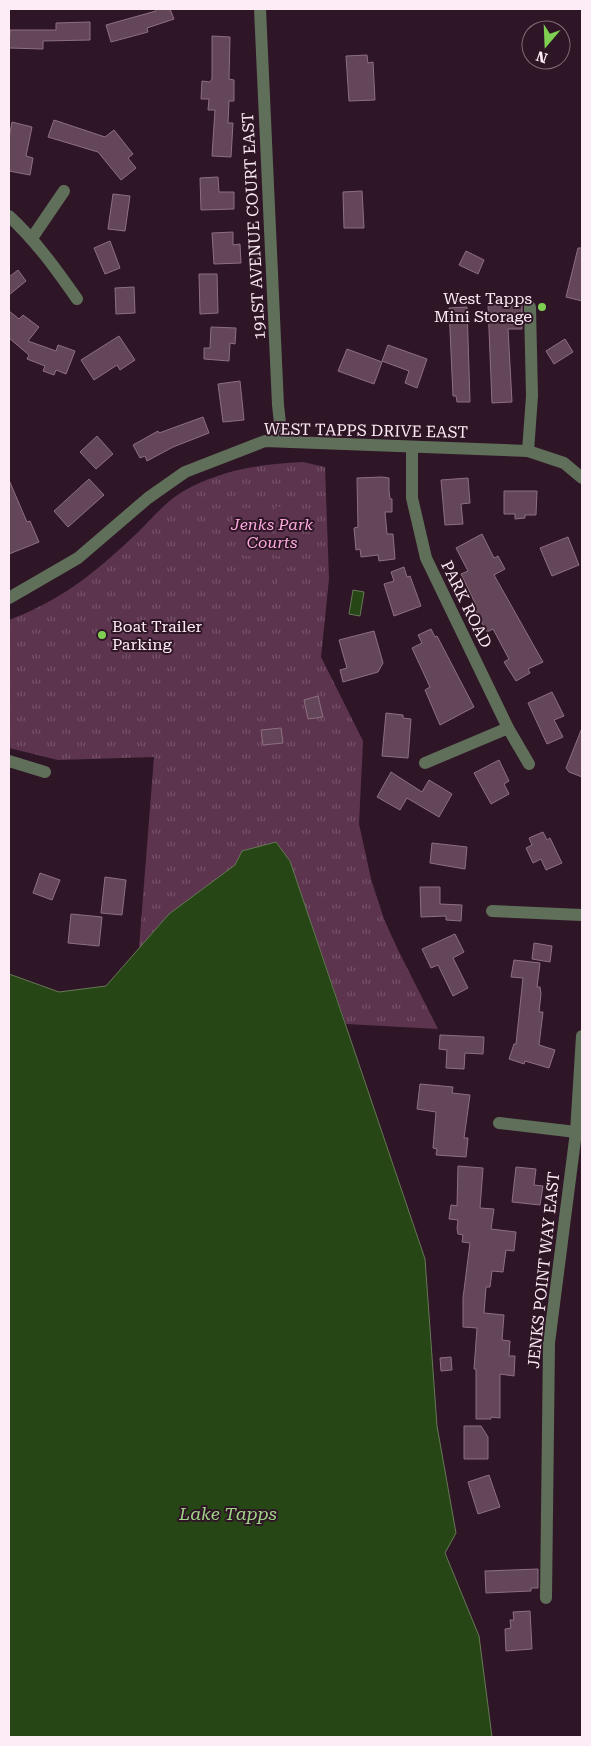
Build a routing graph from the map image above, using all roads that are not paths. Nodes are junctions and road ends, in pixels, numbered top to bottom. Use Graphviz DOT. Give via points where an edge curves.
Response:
graph roads {
  1 [pos="260,9"];
  2 [pos="64,191"];
  3 [pos="9,216"];
  4 [pos="32,238"];
  5 [pos="77,300"];
  6 [pos="530,306"];
  7 [pos="282,441"];
  8 [pos="412,447"];
  9 [pos="528,451"];
  10 [pos="582,478"];
  11 [pos="9,598"];
  12 [pos="508,728"];
  13 [pos="9,762"];
  14 [pos="425,763"];
  15 [pos="529,764"];
  16 [pos="45,772"];
  17 [pos="492,911"];
  18 [pos="582,915"];
  19 [pos="582,1036"];
  20 [pos="499,1124"];
  21 [pos="576,1132"];
  22 [pos="546,1598"];
  1 -- 7 [label="street, 191ST AVENUE COURT EAST"];
  2 -- 4 [label="street"];
  3 -- 4 [label="street"];
  4 -- 5 [label="street"];
  6 -- 9 [label="street" via="532,396"];
  7 -- 8 [label="street, WEST TAPPS DRIVE EAST"];
  7 -- 11 [label="street, WEST TAPPS DRIVE EAST" via="265,441 246,447 185,472 148,498 78,558"];
  8 -- 9 [label="street, WEST TAPPS DRIVE EAST"];
  8 -- 12 [label="street, PARK ROAD" via="412,498 426,558"];
  9 -- 10 [label="street, WEST TAPPS DRIVE EAST" via="564,463"];
  12 -- 14 [label="street"];
  12 -- 15 [label="street, PARK ROAD"];
  13 -- 16 [label="street"];
  17 -- 18 [label="street"];
  19 -- 21 [label="street, JENKS POINT WAY EAST"];
  20 -- 21 [label="street"];
  21 -- 22 [label="street, JENKS POINT WAY EAST" via="549,1343"];
}
